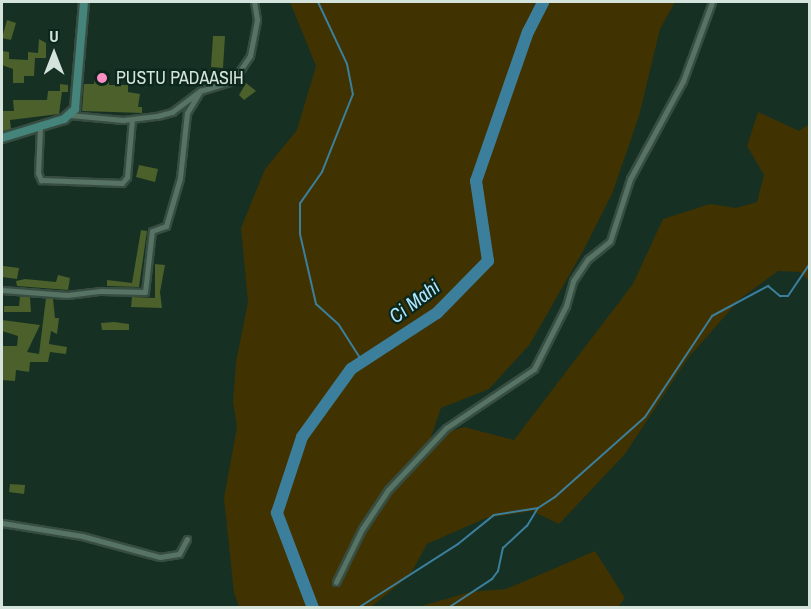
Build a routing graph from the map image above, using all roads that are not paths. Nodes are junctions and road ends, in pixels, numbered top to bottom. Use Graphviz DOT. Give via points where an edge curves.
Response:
graph roads {
  1 [pos="84,2"];
  2 [pos="254,2"];
  3 [pos="712,2"];
  4 [pos="200,91"];
  5 [pos="70,115"];
  6 [pos="132,119"];
  7 [pos="40,128"];
  8 [pos="2,138"];
  9 [pos="2,290"];
  10 [pos="2,523"];
  11 [pos="187,539"];
  12 [pos="336,582"];
  1 -- 5 [label="street" via="79,94"];
  2 -- 4 [label="street" via="256,27 244,70 233,81"];
  3 -- 12 [label="street" via="683,81 630,179 614,233 573,280 566,306 534,369 446,428 388,490 362,529"];
  4 -- 6 [label="street" via="168,114"];
  4 -- 9 [label="street" via="187,113 180,178 166,226 152,231 145,292 67,295"];
  5 -- 6 [label="street"];
  5 -- 7 [label="street"];
  6 -- 7 [label="street" via="127,177 122,183 41,180"];
  7 -- 8 [label="street"];
  10 -- 11 [label="street" via="82,536 160,557 179,554"];
}
